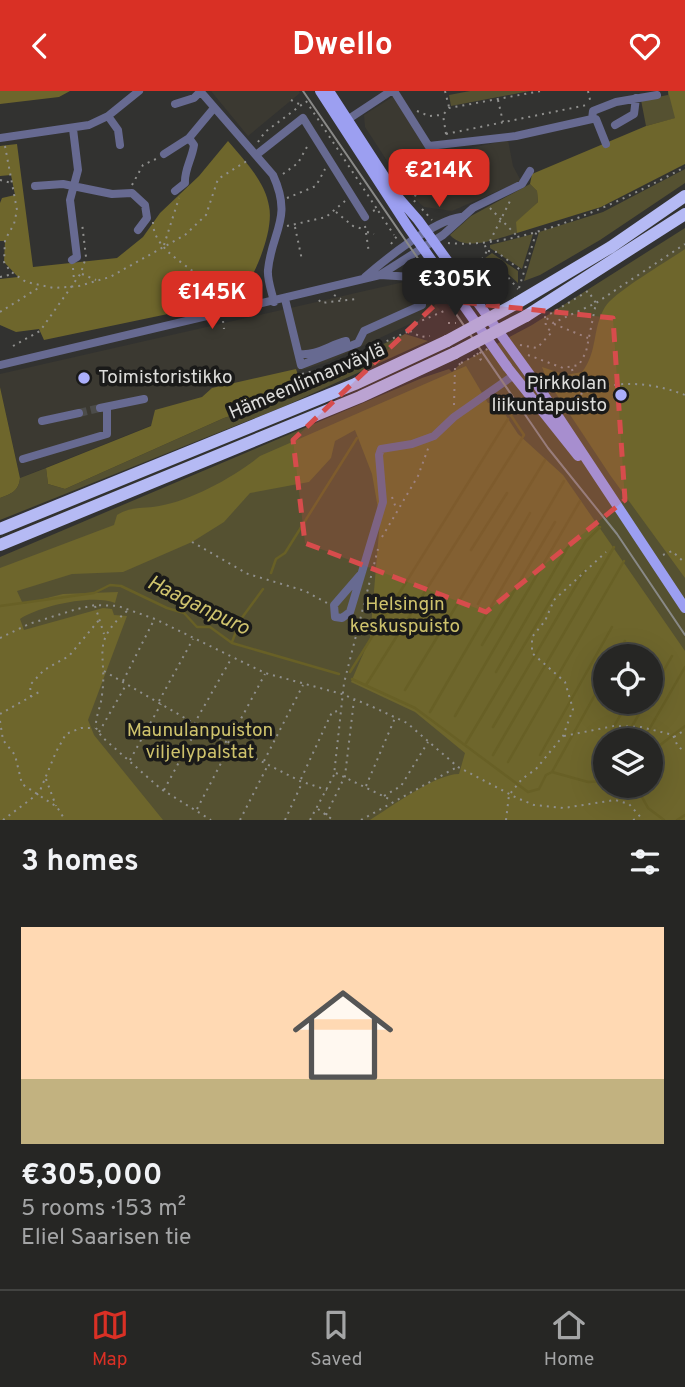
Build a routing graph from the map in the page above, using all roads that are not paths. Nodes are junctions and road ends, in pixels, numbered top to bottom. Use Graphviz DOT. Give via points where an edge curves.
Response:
graph roads {
  1 [pos="139,91"];
  2 [pos="201,91"];
  3 [pos="320,91"];
  4 [pos="329,91"];
  5 [pos="393,91"];
  6 [pos="657,95"];
  7 [pos="636,99"];
  8 [pos="175,104"];
  9 [pos="214,108"];
  10 [pos="592,111"];
  11 [pos="108,116"];
  12 [pos="345,122"];
  13 [pos="615,125"];
  14 [pos="73,129"];
  15 [pos="2,138"];
  16 [pos="189,138"];
  17 [pos="606,144"];
  18 [pos="120,145"];
  19 [pos="429,146"];
  20 [pos="164,154"];
  21 [pos="253,157"];
  22 [pos="438,161"];
  23 [pos="530,171"];
  24 [pos="76,185"];
  25 [pos="35,186"];
  26 [pos="178,189"];
  27 [pos="685,196"];
  28 [pos="685,214"];
  29 [pos="365,217"];
  30 [pos="138,230"];
  31 [pos="426,240"];
  32 [pos="72,260"];
  33 [pos="380,275"];
  34 [pos="363,279"];
  35 [pos="285,299"];
  36 [pos="274,302"];
  37 [pos="345,341"];
  38 [pos="501,347"];
  39 [pos="299,354"];
  40 [pos="0,365"];
  41 [pos="513,375"];
  42 [pos="144,399"];
  43 [pos="79,413"];
  44 [pos="42,421"];
  45 [pos="23,459"];
  46 [pos="590,468"];
  47 [pos="0,529"];
  48 [pos="0,545"];
  49 [pos="360,575"];
  50 [pos="685,608"];
  1 -- 11 [label="street"];
  2 -- 8 [label="street"];
  2 -- 9 [label="street"];
  3 -- 12 [label="main road"];
  4 -- 12 [label="main road"];
  5 -- 12 [label="street"];
  5 -- 19 [label="street"];
  6 -- 7 [label="street"];
  7 -- 10 [label="street"];
  7 -- 13 [label="street" via="634,114"];
  9 -- 16 [label="street"];
  9 -- 21 [label="street"];
  10 -- 17 [label="street"];
  10 -- 19 [label="street" via="516,136"];
  11 -- 14 [label="street"];
  11 -- 18 [label="street" via="118,130"];
  12 -- 31 [label="main road"];
  14 -- 15 [label="street"];
  14 -- 24 [label="street"];
  16 -- 20 [label="street"];
  16 -- 26 [label="street" via="193,153"];
  19 -- 22 [label="street"];
  21 -- 29 [label="street" via="303,118"];
  21 -- 36 [label="street" via="272,175 281,195 279,233 268,271"];
  23 -- 31 [label="street" via="519,186 451,219"];
  24 -- 25 [label="street"];
  24 -- 30 [label="street" via="112,194 132,193 145,205 147,218"];
  24 -- 32 [label="street" via="70,199 77,257"];
  27 -- 47 [label="highway, Hämeenlinnanväylä, bridge" via="600,254 447,341 355,384"];
  28 -- 48 [label="highway, Hämeenlinnanväylä, bridge" via="458,358"];
  31 -- 33 [label="street"];
  31 -- 34 [label="street"];
  31 -- 38 [label="main road"];
  33 -- 34 [label="street"];
  33 -- 39 [label="street" via="413,277 422,305 365,331 358,343 329,357 301,365"];
  34 -- 35 [label="street"];
  35 -- 36 [label="street"];
  35 -- 39 [label="street"];
  36 -- 40 [label="street"];
  37 -- 39 [label="street" via="313,354"];
  38 -- 41 [label="main road"];
  38 -- 46 [label="main road" via="538,386"];
  41 -- 46 [label="main road"];
  41 -- 49 [label="street" via="434,436 379,451 383,502"];
  42 -- 45 [label="street" via="104,407 107,434"];
  43 -- 44 [label="street"];
  46 -- 50 [label="main road"];
  49 -- 49 [label="street" via="334,605 335,617 350,613"];
}
